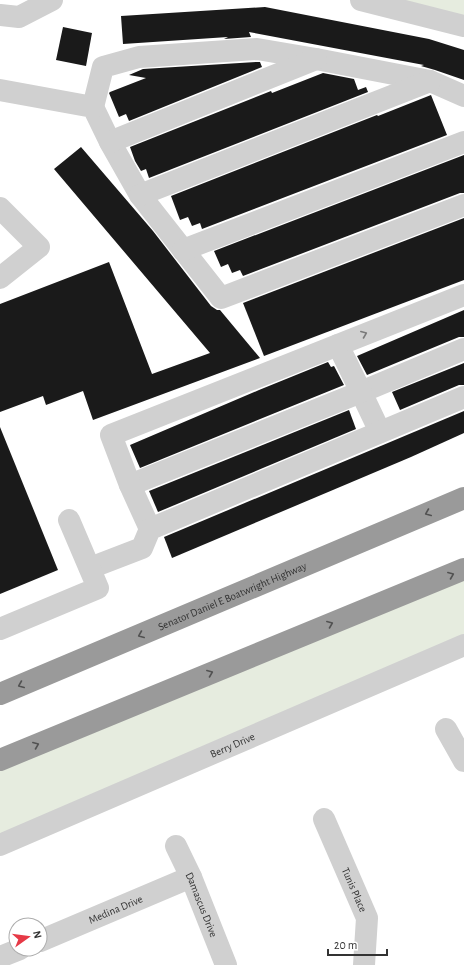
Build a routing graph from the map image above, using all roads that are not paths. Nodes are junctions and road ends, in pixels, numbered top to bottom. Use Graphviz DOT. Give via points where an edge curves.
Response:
graph roads {
  1 [pos="52,0"];
  2 [pos="361,0"];
  3 [pos="0,15"];
  4 [pos="464,26"];
  5 [pos="316,59"];
  6 [pos="430,81"];
  7 [pos="0,90"];
  8 [pos="464,96"];
  9 [pos="93,107"];
  10 [pos="110,142"];
  11 [pos="464,142"];
  12 [pos="140,195"];
  13 [pos="464,205"];
  14 [pos="0,208"];
  15 [pos="183,250"];
  16 [pos="0,278"];
  17 [pos="464,295"];
  18 [pos="338,344"];
  19 [pos="464,349"];
  20 [pos="362,392"];
  21 [pos="464,397"];
  22 [pos="380,432"];
  23 [pos="130,485"];
  24 [pos="464,498"];
  25 [pos="69,520"];
  26 [pos="150,529"];
  27 [pos="90,568"];
  28 [pos="464,569"];
  29 [pos="0,629"];
  30 [pos="464,645"];
  31 [pos="0,694"];
  32 [pos="446,729"];
  33 [pos="463,758"];
  34 [pos="0,760"];
  35 [pos="324,819"];
  36 [pos="0,845"];
  37 [pos="176,846"];
  38 [pos="191,877"];
  39 [pos="48,938"];
  40 [pos="226,965"];
  41 [pos="364,965"];
  1 -- 3 [label="street" via="19,17"];
  2 -- 4 [label="street"];
  5 -- 6 [label="street"];
  5 -- 9 [label="street" via="256,49 139,56 103,68"];
  5 -- 10 [label="street"];
  6 -- 8 [label="street"];
  6 -- 12 [label="street"];
  7 -- 9 [label="street"];
  9 -- 10 [label="street"];
  10 -- 12 [label="street"];
  11 -- 15 [label="street"];
  12 -- 15 [label="street"];
  13 -- 15 [label="street" via="221,298"];
  14 -- 16 [label="street" via="39,247"];
  18 -- 17 [label="street, one-way"];
  18 -- 20 [label="street"];
  18 -- 23 [label="street" via="111,435"];
  19 -- 20 [label="street"];
  20 -- 22 [label="street"];
  20 -- 23 [label="street"];
  21 -- 22 [label="street"];
  22 -- 26 [label="street"];
  23 -- 26 [label="street"];
  24 -- 31 [label="highway, Senator Daniel E Boatwright Highway, one-way"];
  25 -- 27 [label="street"];
  26 -- 27 [label="street" via="142,548"];
  27 -- 29 [label="street" via="98,588"];
  34 -- 28 [label="highway, one-way"];
  30 -- 36 [label="street, Berry Drive"];
  32 -- 33 [label="street"];
  35 -- 41 [label="street, Tunis Place" via="367,918"];
  37 -- 38 [label="street, Damascus Drive"];
  38 -- 39 [label="street, Medina Drive"];
  38 -- 40 [label="street, Damascus Drive"];
}
